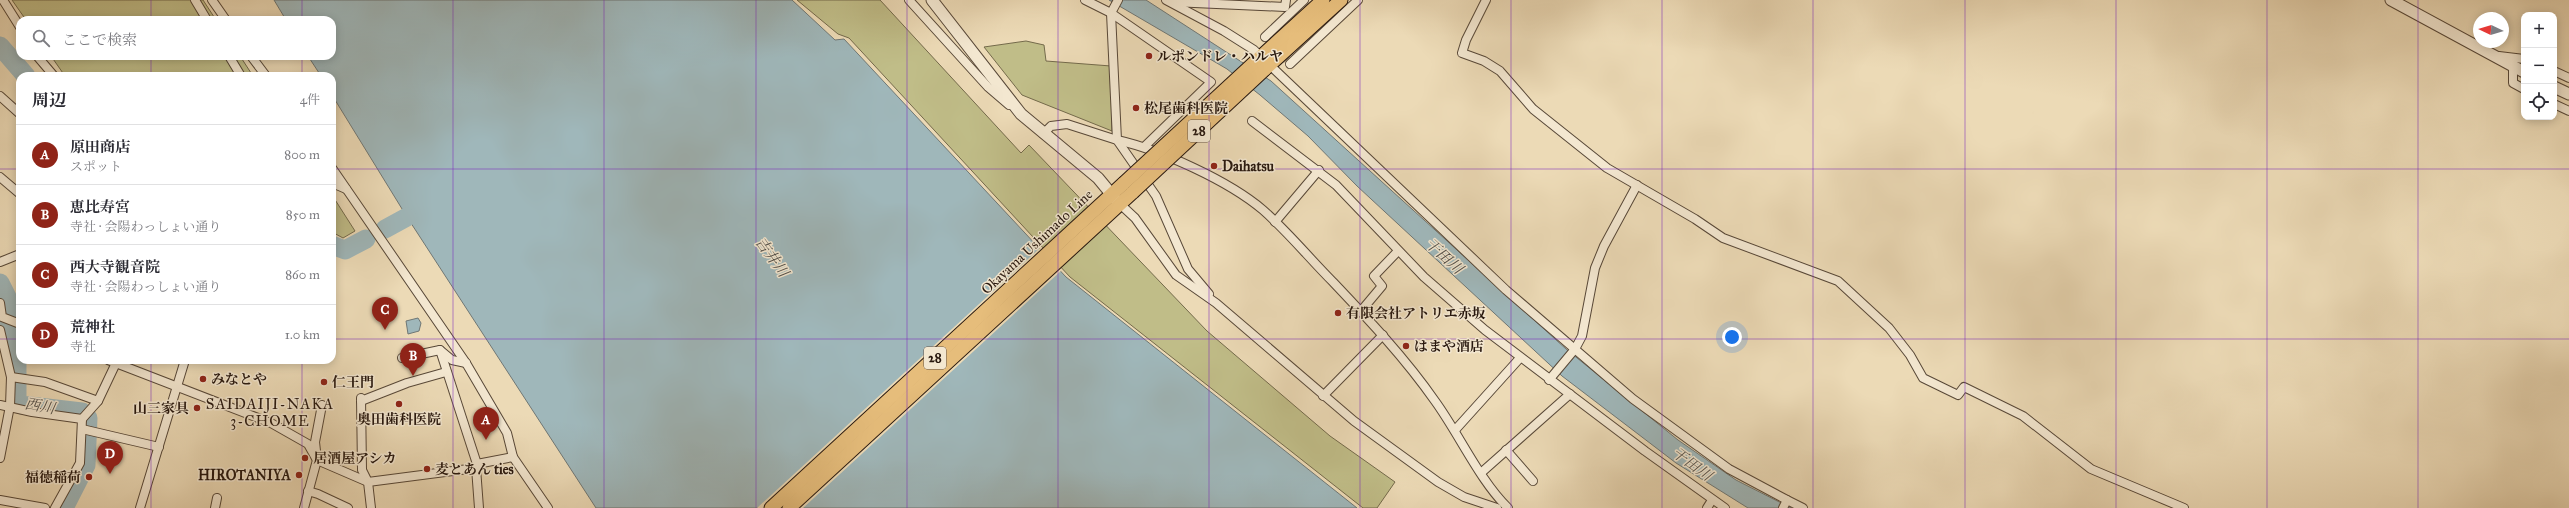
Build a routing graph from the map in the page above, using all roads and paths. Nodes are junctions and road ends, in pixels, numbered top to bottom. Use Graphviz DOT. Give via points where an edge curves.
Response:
graph roads {
  1 [pos="3,0"];
  2 [pos="195,0"];
  3 [pos="212,0"];
  4 [pos="909,0"];
  5 [pos="932,0"];
  6 [pos="1085,0"];
  7 [pos="1118,0"];
  8 [pos="1304,0"];
  9 [pos="1323,0"];
  10 [pos="1341,0"];
  11 [pos="1358,0"];
  12 [pos="1486,0"];
  13 [pos="2391,0"];
  14 [pos="1168,1"];
  15 [pos="1190,1"];
  16 [pos="1288,6"];
  17 [pos="1112,11"];
  18 [pos="205,16"];
  19 [pos="223,16"];
  20 [pos="16,21"];
  21 [pos="1265,37"];
  22 [pos="2492,55"];
  23 [pos="2521,59"];
  24 [pos="40,60"];
  25 [pos="231,60"];
  26 [pos="255,60"];
  27 [pos="1263,63"];
  28 [pos="1290,64"];
  29 [pos="2513,66"];
  30 [pos="2521,70"];
  31 [pos="51,72"];
  32 [pos="239,72"];
  33 [pos="263,72"];
  34 [pos="2557,72"];
  35 [pos="2569,78"];
  36 [pos="2521,87"];
  37 [pos="2557,88"];
  38 [pos="2569,94"];
  39 [pos="0,96"];
  40 [pos="2557,105"];
  41 [pos="16,110"];
  42 [pos="2569,111"];
  43 [pos="1021,114"];
  44 [pos="1252,122"];
  45 [pos="1043,134"];
  46 [pos="1118,140"];
  47 [pos="1145,146"];
  48 [pos="1319,170"];
  49 [pos="336,174"];
  50 [pos="0,177"];
  51 [pos="336,184"];
  52 [pos="1637,185"];
  53 [pos="347,189"];
  54 [pos="16,191"];
  55 [pos="1116,199"];
  56 [pos="1102,212"];
  57 [pos="1275,222"];
  58 [pos="1398,251"];
  59 [pos="16,256"];
  60 [pos="0,262"];
  61 [pos="0,303"];
  62 [pos="1216,303"];
  63 [pos="1361,311"];
  64 [pos="2,318"];
  65 [pos="16,323"];
  66 [pos="0,330"];
  67 [pos="1382,335"];
  68 [pos="440,350"];
  69 [pos="1573,351"];
  70 [pos="402,358"];
  71 [pos="1520,358"];
  72 [pos="466,363"];
  73 [pos="111,364"];
  74 [pos="118,364"];
  75 [pos="184,364"];
  76 [pos="446,372"];
  77 [pos="15,377"];
  78 [pos="1551,378"];
  79 [pos="178,385"];
  80 [pos="1570,394"];
  81 [pos="1323,396"];
  82 [pos="98,401"];
  83 [pos="0,405"];
  84 [pos="322,405"];
  85 [pos="10,406"];
  86 [pos="85,416"];
  87 [pos="1456,429"];
  88 [pos="85,430"];
  89 [pos="159,447"];
  90 [pos="1506,450"];
  91 [pos="513,457"];
  92 [pos="0,458"];
  93 [pos="317,460"];
  94 [pos="477,466"];
  95 [pos="1482,472"];
  96 [pos="1533,480"];
  97 [pos="368,482"];
  98 [pos="308,492"];
  99 [pos="217,498"];
  100 [pos="0,500"];
  101 [pos="1712,500"];
  102 [pos="1785,504"];
  103 [pos="45,508"];
  104 [pos="55,508"];
  105 [pos="140,508"];
  106 [pos="215,508"];
  107 [pos="304,508"];
  108 [pos="348,508"];
  109 [pos="370,508"];
  110 [pos="479,508"];
  111 [pos="548,508"];
  112 [pos="771,508"];
  113 [pos="789,508"];
  114 [pos="1497,508"];
  115 [pos="1508,508"];
  116 [pos="1707,508"];
  117 [pos="1724,508"];
  118 [pos="1803,508"];
  119 [pos="2184,508"];
  1 -- 20 [label="street"];
  2 -- 18 [label="street"];
  3 -- 19 [label="street"];
  4 -- 43 [label="street" via="988,87"];
  5 -- 43 [label="street"];
  6 -- 17 [label="street"];
  7 -- 17 [label="street"];
  8 -- 16 [label="street"];
  9 -- 27 [label="main road, Okayama Ushimado Line / 28"];
  10 -- 27 [label="main road, Okayama Ushimado Line / 28"];
  11 -- 28 [label="street"];
  12 -- 52 [label="street" via="1462,53 1484,61 1500,71 1533,109 1607,168"];
  13 -- 22 [label="street"];
  14 -- 15 [label="street"];
  14 -- 27 [label="street" via="1224,31"];
  15 -- 16 [label="street"];
  16 -- 21 [label="street"];
  17 -- 46 [label="street"];
  17 -- 47 [label="street" via="1211,82"];
  22 -- 23 [label="street"];
  22 -- 29 [label="street"];
  24 -- 31 [label="street"];
  25 -- 32 [label="street"];
  26 -- 33 [label="street"];
  27 -- 55 [label="main road, Okayama Ushimado Line / 28, bridge"];
  27 -- 69 [label="street"];
  29 -- 30 [label="street"];
  29 -- 36 [label="street" via="2513,83"];
  34 -- 35 [label="street"];
  37 -- 38 [label="street"];
  39 -- 41 [label="street"];
  40 -- 42 [label="street"];
  43 -- 45 [label="street"];
  44 -- 48 [label="street"];
  45 -- 46 [label="street" via="1051,126 1067,124"];
  45 -- 55 [label="street" via="1098,178"];
  46 -- 47 [label="street"];
  46 -- 62 [label="street" via="1156,196 1188,269"];
  47 -- 57 [label="street" via="1225,185 1262,209"];
  48 -- 57 [label="street"];
  48 -- 58 [label="street"];
  49 -- 53 [label="street"];
  50 -- 54 [label="street"];
  51 -- 53 [label="street"];
  52 -- 69 [label="street" via="1595,268 1582,336"];
  52 -- 119 [label="street" via="1723,238 1838,281 1889,328 1910,355 1923,378 1958,395 1964,387 1997,401 2023,416 2090,469"];
  53 -- 72 [label="street"];
  55 -- 56 [label="main road, Okayama Ushimado Line / 28"];
  55 -- 62 [label="street" via="1135,218 1176,275"];
  56 -- 112 [label="main road, Okayama Ushimado Line / 28"];
  56 -- 113 [label="main road, Okayama Ushimado Line / 28"];
  57 -- 63 [label="street"];
  58 -- 63 [label="street" via="1374,276 1382,286"];
  58 -- 71 [label="street" via="1424,277"];
  59 -- 60 [label="street"];
  61 -- 64 [label="street"];
  62 -- 81 [label="street"];
  63 -- 67 [label="street"];
  64 -- 65 [label="street"];
  66 -- 77 [label="street"];
  67 -- 81 [label="street"];
  67 -- 87 [label="street" via="1414,371"];
  68 -- 70 [label="street"];
  68 -- 72 [label="street" via="452,360"];
  68 -- 76 [label="street"];
  69 -- 78 [label="street"];
  69 -- 102 [label="street" via="1694,445"];
  71 -- 78 [label="street"];
  71 -- 87 [label="street"];
  72 -- 91 [label="street" via="507,433"];
  73 -- 82 [label="street"];
  74 -- 79 [label="street"];
  75 -- 79 [label="street"];
  76 -- 94 [label="street"];
  76 -- 97 [label="street" via="361,400 362,470"];
  77 -- 82 [label="street" via="45,382"];
  77 -- 85 [label="street"];
  78 -- 80 [label="street"];
  79 -- 89 [label="street"];
  79 -- 93 [label="street" via="297,436 308,444"];
  80 -- 90 [label="street"];
  80 -- 101 [label="street"];
  81 -- 114 [label="street" via="1438,482 1464,497"];
  82 -- 86 [label="street"];
  83 -- 85 [label="street"];
  84 -- 93 [label="street" via="315,442"];
  85 -- 86 [label="street" via="32,412"];
  85 -- 92 [label="street"];
  86 -- 88 [label="street"];
  87 -- 95 [label="street"];
  88 -- 89 [label="street"];
  88 -- 104 [label="street" via="80,463"];
  89 -- 105 [label="street"];
  90 -- 95 [label="street"];
  90 -- 96 [label="street"];
  91 -- 94 [label="street"];
  91 -- 111 [label="street"];
  93 -- 97 [label="street"];
  93 -- 98 [label="street"];
  94 -- 97 [label="street"];
  94 -- 110 [label="street"];
  95 -- 115 [label="street" via="1496,496"];
  97 -- 109 [label="street"];
  98 -- 107 [label="street"];
  98 -- 108 [label="street"];
  99 -- 106 [label="street"];
  100 -- 103 [label="street"];
  101 -- 116 [label="street"];
  101 -- 117 [label="street"];
  102 -- 118 [label="street"];
}
